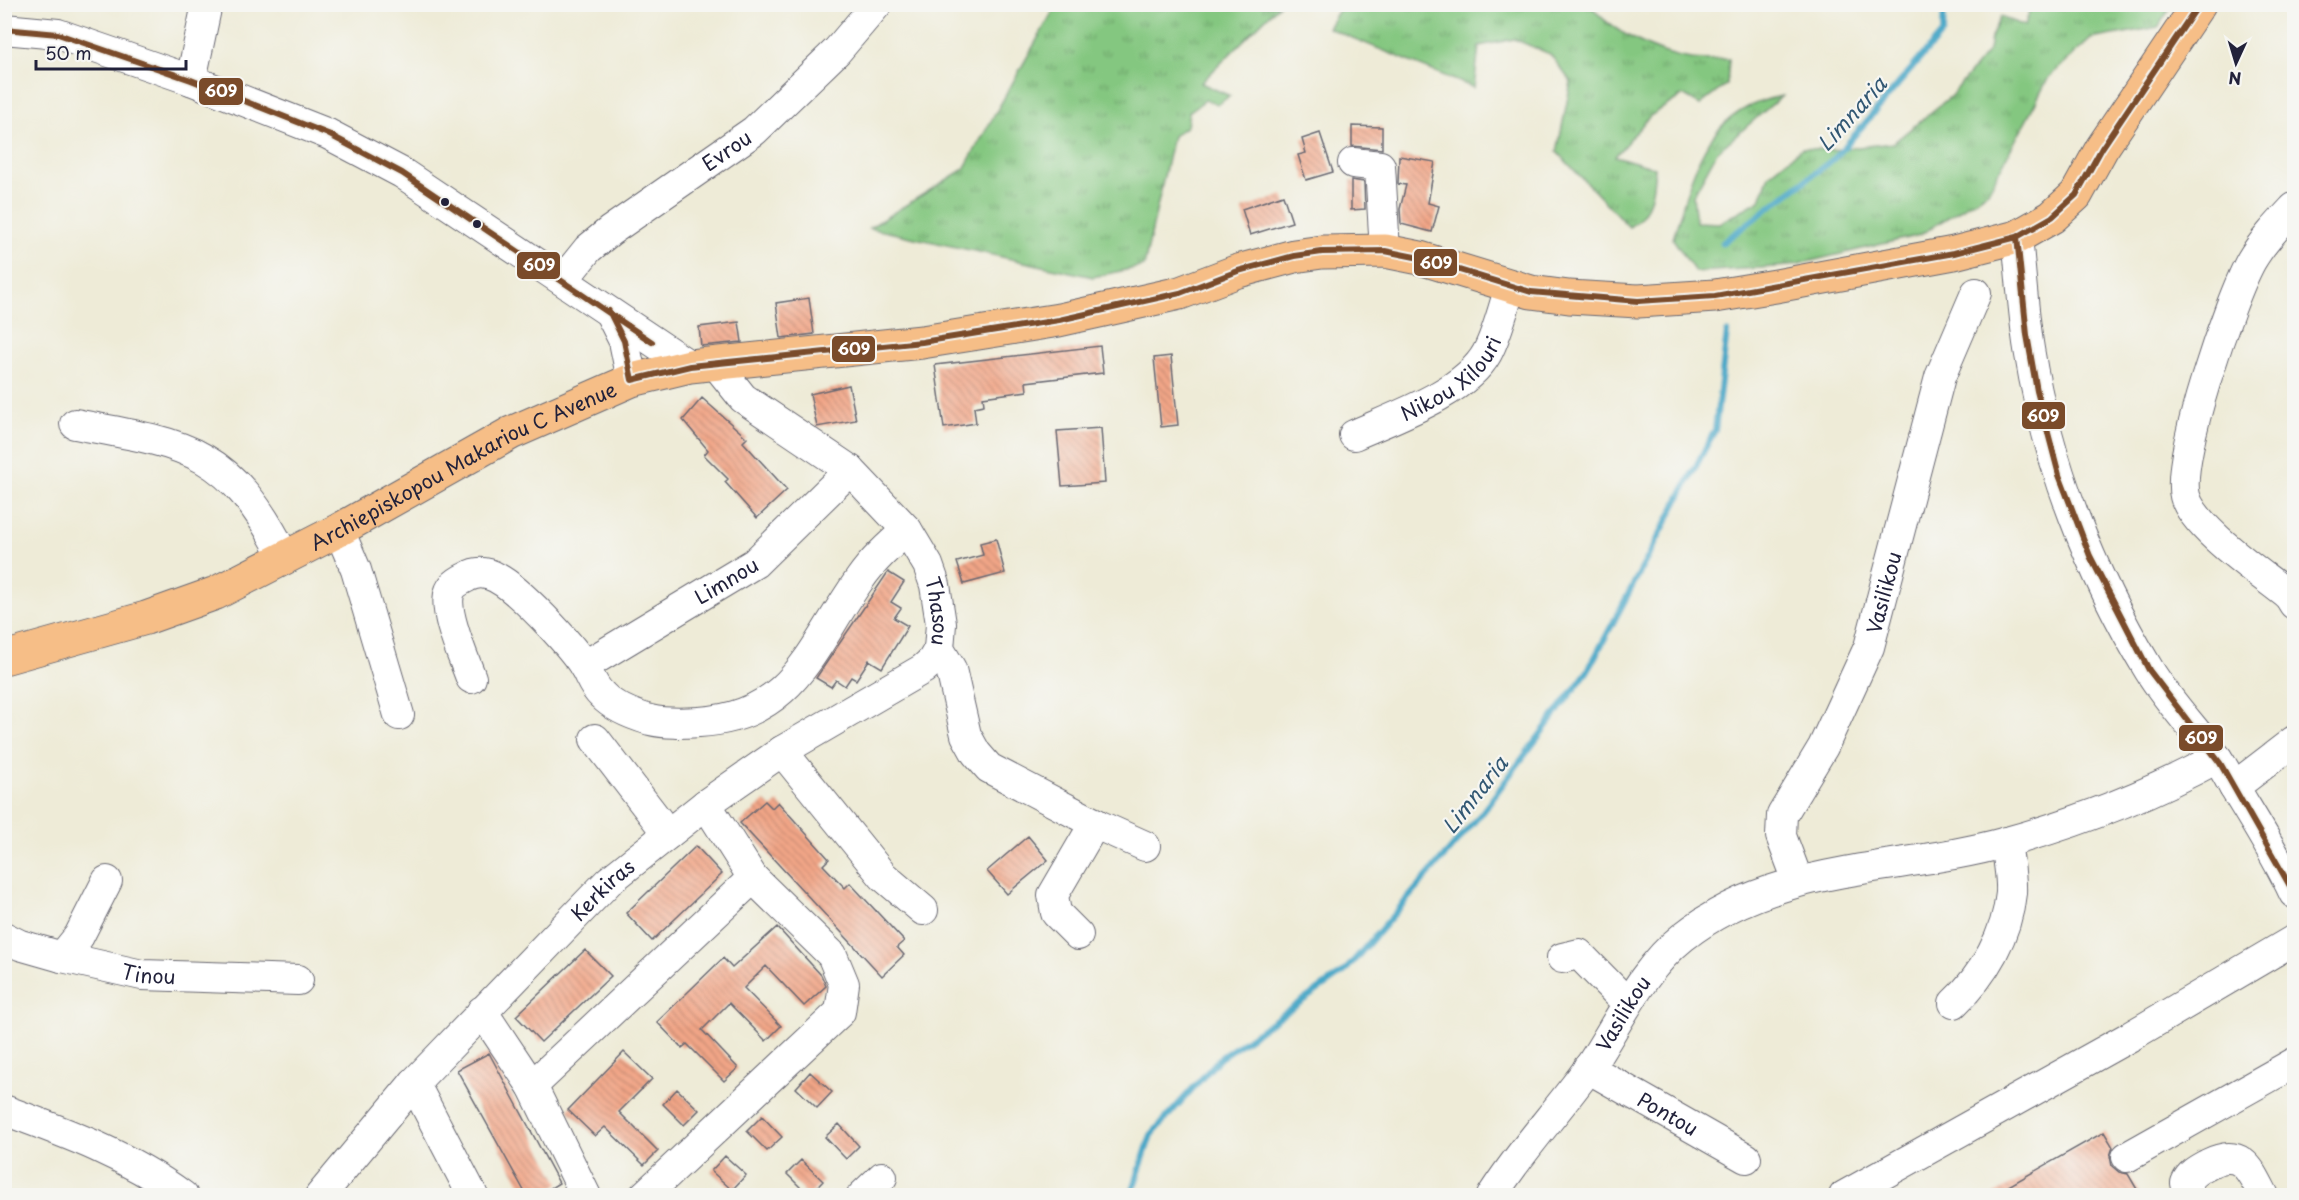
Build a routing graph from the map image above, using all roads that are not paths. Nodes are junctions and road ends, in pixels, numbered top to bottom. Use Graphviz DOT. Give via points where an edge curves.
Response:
graph roads {
  1 [pos="207,4"];
  2 [pos="878,4"];
  3 [pos="2199,4"];
  4 [pos="4,29"];
  5 [pos="191,80"];
  6 [pos="1353,163"];
  7 [pos="2289,225"];
  8 [pos="2017,237"];
  9 [pos="1385,251"];
  10 [pos="563,280"];
  11 [pos="1510,287"];
  12 [pos="1976,293"];
  13 [pos="609,311"];
  14 [pos="703,364"];
  15 [pos="632,380"];
  16 [pos="75,424"];
  17 [pos="1354,435"];
  18 [pos="850,470"];
  19 [pos="339,530"];
  20 [pos="907,530"];
  21 [pos="285,558"];
  22 [pos="2293,597"];
  23 [pos="939,649"];
  24 [pos="5,654"];
  25 [pos="584,666"];
  26 [pos="471,678"];
  27 [pos="399,715"];
  28 [pos="595,739"];
  29 [pos="2295,741"];
  30 [pos="782,751"];
  31 [pos="2217,758"];
  32 [pos="2234,787"];
  33 [pos="706,804"];
  34 [pos="1095,824"];
  35 [pos="668,834"];
  36 [pos="2006,842"];
  37 [pos="1145,846"];
  38 [pos="753,878"];
  39 [pos="107,881"];
  40 [pos="1798,881"];
  41 [pos="2295,893"];
  42 [pos="923,910"];
  43 [pos="1078,935"];
  44 [pos="4,937"];
  45 [pos="2295,940"];
  46 [pos="62,957"];
  47 [pos="1562,958"];
  48 [pos="298,980"];
  49 [pos="1627,1003"];
  50 [pos="1954,1003"];
  51 [pos="482,1011"];
  52 [pos="2295,1063"];
  53 [pos="1588,1068"];
  54 [pos="414,1083"];
  55 [pos="532,1086"];
  56 [pos="4,1110"];
  57 [pos="2127,1157"];
  58 [pos="1746,1158"];
  59 [pos="1493,1195"];
  60 [pos="183,1196"];
  61 [pos="320,1196"];
  62 [pos="473,1196"];
  63 [pos="586,1196"];
  64 [pos="644,1196"];
  65 [pos="1844,1196"];
  66 [pos="2189,1196"];
  67 [pos="2264,1196"];
  1 -- 5 [label="street"];
  2 -- 10 [label="street, Evrou" via="837,51 753,131 610,231 588,249"];
  3 -- 8 [label="main road, Archiepiskopou Makariou C Avenue" via="2102,148 2076,195 2052,217"];
  4 -- 5 [label="street, Thasou" via="58,34"];
  5 -- 10 [label="street, Thasou" via="328,134 402,173"];
  6 -- 9 [label="street" via="1380,166"];
  7 -- 22 [label="street" via="2252,260 2233,302 2198,406 2184,471 2185,497 2197,522"];
  8 -- 11 [label="main road, Archiepiskopou Makariou C Avenue" via="1954,253 1715,296 1604,300"];
  8 -- 31 [label="street" via="2029,349 2045,423 2085,543 2103,586 2150,672"];
  9 -- 11 [label="main road, Archiepiskopou Makariou C Avenue"];
  9 -- 14 [label="main road, Archiepiskopou Makariou C Avenue" via="1293,256 1180,293 1108,311 975,334"];
  10 -- 13 [label="street, Thasou"];
  11 -- 17 [label="street, Nikou Xilouri" via="1496,333 1486,355 1472,371 1427,402"];
  12 -- 40 [label="street, Vasilikou" via="1940,377 1869,647 1823,747 1782,814 1781,836"];
  13 -- 14 [label="street, Thasou"];
  13 -- 15 [label="street" via="624,341"];
  14 -- 15 [label="main road, Archiepiskopou Makariou C Avenue"];
  14 -- 18 [label="street, Thasou" via="742,398"];
  15 -- 19 [label="main road, Archiepiskopou Makariou C Avenue" via="511,433"];
  16 -- 21 [label="street" via="162,441 217,465 266,519"];
  18 -- 20 [label="street, Thasou"];
  18 -- 25 [label="street, Limnou" via="755,563"];
  19 -- 21 [label="main road, Archiepiskopou Makariou C Avenue"];
  19 -- 27 [label="street" via="356,570"];
  20 -- 23 [label="street, Thasou" via="935,585 941,624"];
  20 -- 25 [label="street" via="860,579 799,671 772,700 757,709 717,721 653,721 610,703 592,685"];
  21 -- 24 [label="main road, Archiepiskopou Makariou C Avenue" via="182,606"];
  23 -- 30 [label="street, Kerkiras" via="923,669"];
  23 -- 34 [label="street, Thasou" via="951,669 966,735 982,761 1007,779"];
  25 -- 26 [label="street" via="556,630 507,585 483,573 472,574 452,586 448,598 452,624"];
  28 -- 35 [label="street"];
  29 -- 32 [label="street"];
  30 -- 33 [label="street, Kerkiras"];
  30 -- 42 [label="street" via="883,876"];
  31 -- 32 [label="street"];
  31 -- 36 [label="street, Vasilikou" via="2149,793"];
  32 -- 41 [label="street"];
  33 -- 35 [label="street, Kerkiras"];
  33 -- 38 [label="street"];
  34 -- 37 [label="street, Thasou"];
  34 -- 43 [label="street" via="1053,895 1056,913"];
  35 -- 51 [label="street, Kerkiras" via="609,881"];
  36 -- 40 [label="street, Vasilikou"];
  36 -- 50 [label="street" via="2011,891 2008,910 1982,972"];
  38 -- 55 [label="street"];
  38 -- 64 [label="street" via="832,956 844,984 840,1012"];
  39 -- 46 [label="street" via="80,936"];
  40 -- 49 [label="street, Vasilikou" via="1742,901 1682,938"];
  44 -- 46 [label="street, Tinou"];
  45 -- 65 [label="street"];
  46 -- 48 [label="street, Tinou" via="142,975"];
  47 -- 49 [label="street" via="1579,954"];
  49 -- 53 [label="street, Vasilikou"];
  51 -- 54 [label="street, Kerkiras"];
  51 -- 55 [label="street"];
  52 -- 57 [label="street"];
  53 -- 58 [label="street, Pontou"];
  53 -- 59 [label="street, Vasilikou"];
  54 -- 61 [label="street, Kerkiras"];
  54 -- 62 [label="street"];
  55 -- 63 [label="street"];
  56 -- 60 [label="street" via="85,1140 158,1177"];
  66 -- 67 [label="street" via="2186,1182 2193,1172 2220,1158 2232,1158 2249,1167"];
}
